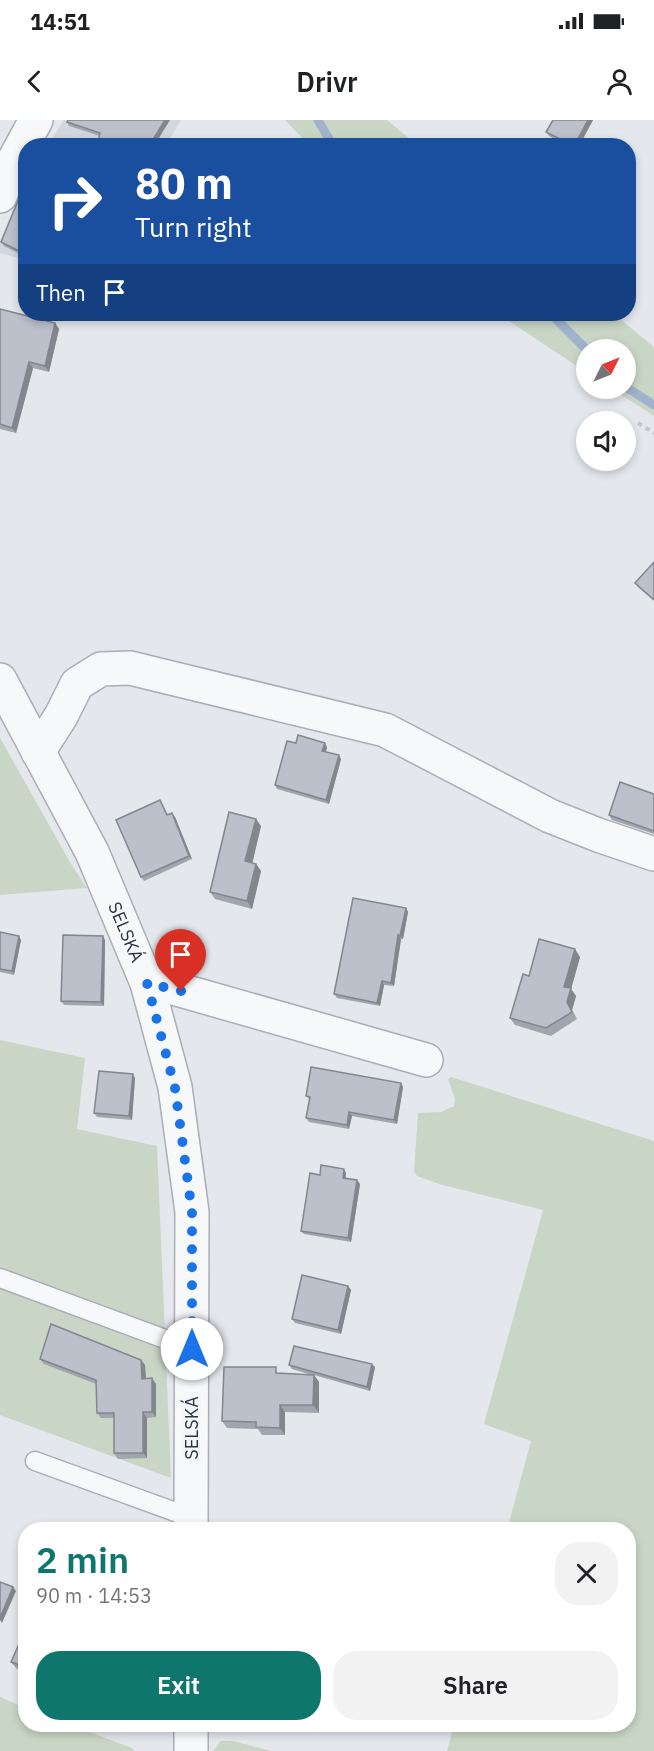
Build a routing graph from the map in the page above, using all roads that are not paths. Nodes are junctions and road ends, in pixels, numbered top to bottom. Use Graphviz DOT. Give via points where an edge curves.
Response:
graph roads {
  1 [pos="36,120"];
  2 [pos="26,138"];
  3 [pos="18,153"];
  4 [pos="0,196"];
  5 [pos="0,680"];
  6 [pos="38,752"];
  7 [pos="654,854"];
  8 [pos="147,983"];
  9 [pos="426,1060"];
  10 [pos="0,1278"];
  11 [pos="192,1349"];
  12 [pos="35,1461"];
  13 [pos="187,1522"];
  14 [pos="192,1522"];
  15 [pos="191,1732"];
  16 [pos="191,1751"];
  1 -- 2 [label="street"];
  3 -- 4 [label="street"];
  5 -- 6 [label="street, SELSKÁ"];
  6 -- 7 [label="street" via="76,684 100,669 130,668 385,730 550,816"];
  6 -- 8 [label="street, SELSKÁ" via="92,852"];
  8 -- 9 [label="street"];
  8 -- 11 [label="street, SELSKÁ" via="175,1088 192,1212"];
  10 -- 11 [label="lane"];
  11 -- 14 [label="street, SELSKÁ"];
  12 -- 13 [label="lane"];
  15 -- 16 [label="street"];
}
